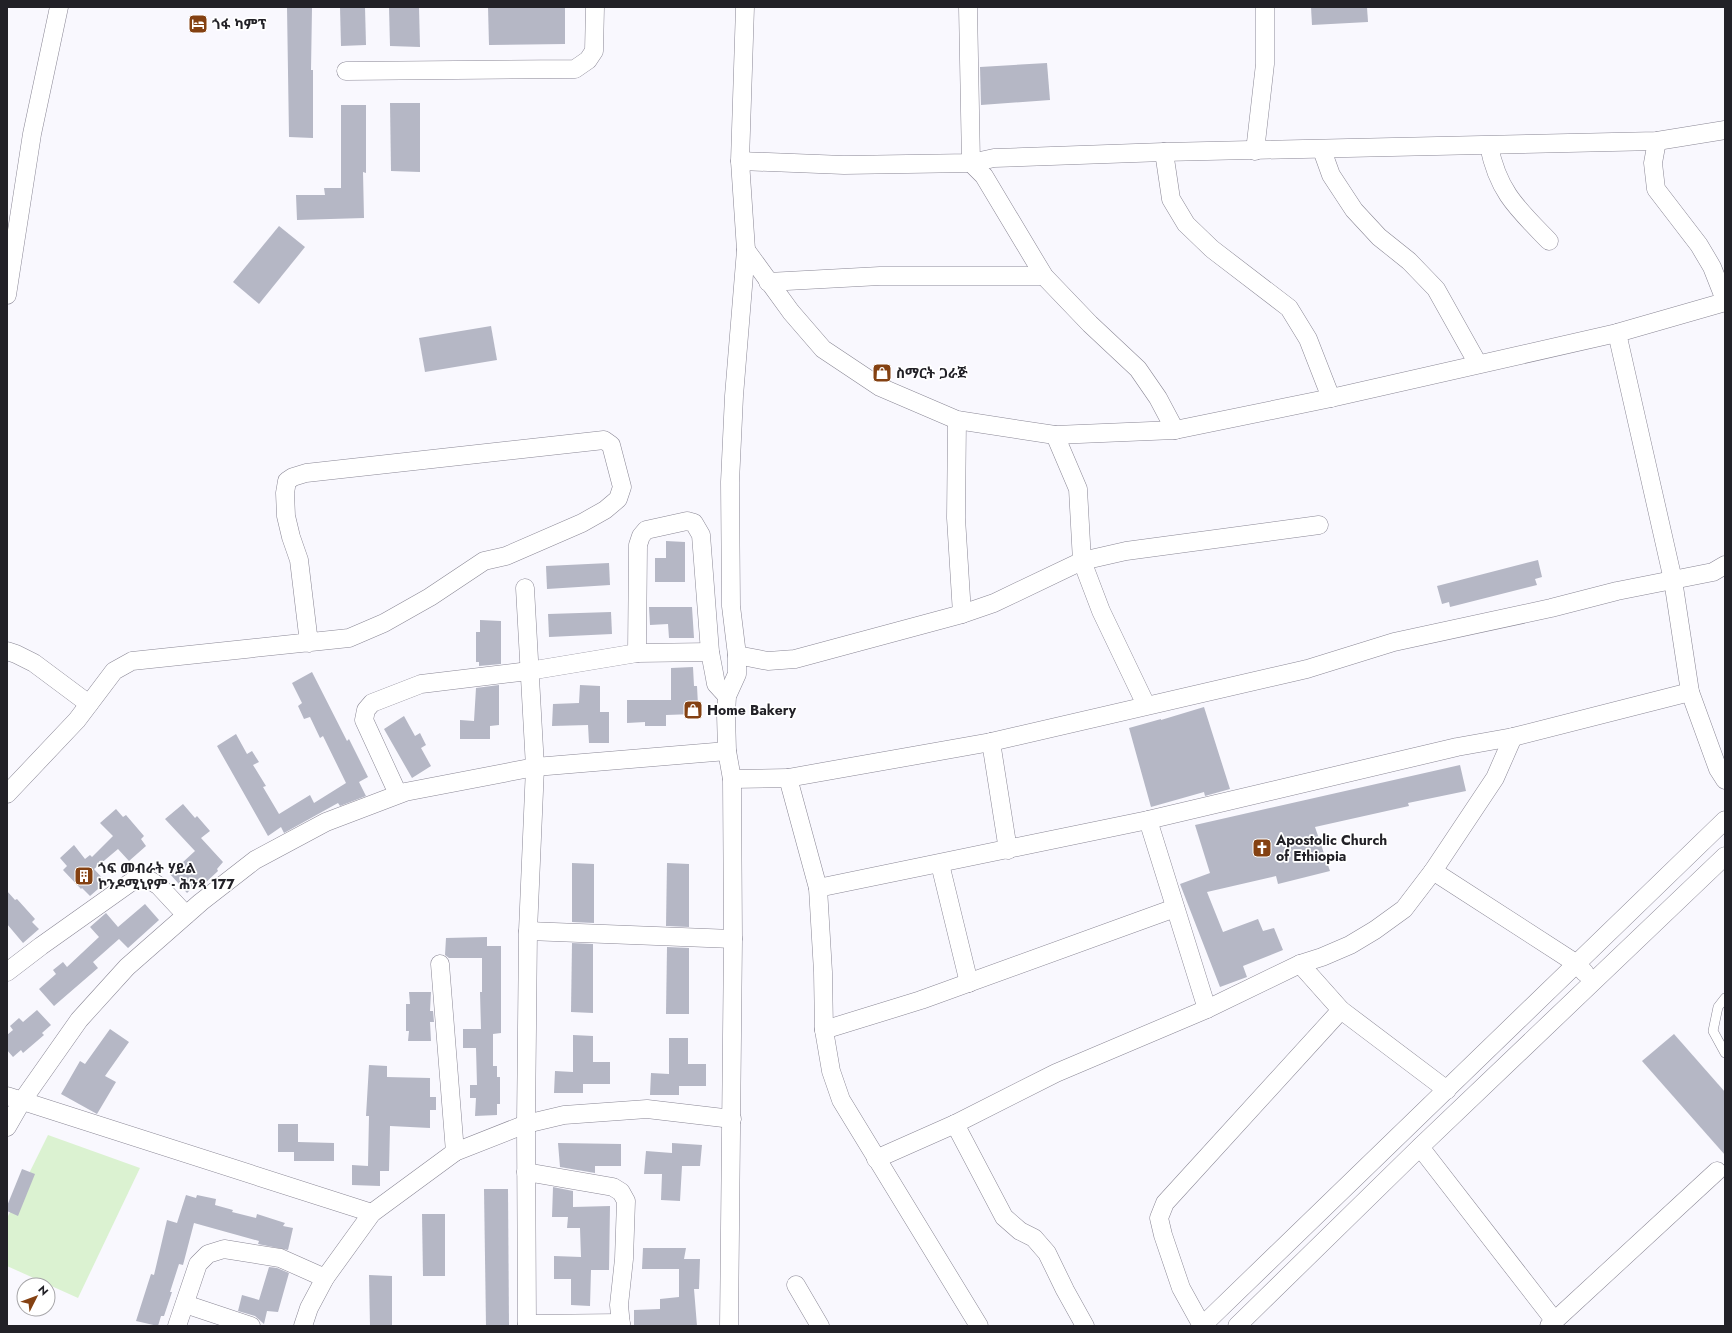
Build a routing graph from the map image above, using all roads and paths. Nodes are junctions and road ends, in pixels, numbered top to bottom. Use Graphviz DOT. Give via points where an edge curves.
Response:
graph roads {
  1 [pos="59,7"];
  2 [pos="595,7"];
  3 [pos="745,7"];
  4 [pos="968,7"];
  5 [pos="1265,7"];
  6 [pos="346,71"];
  7 [pos="1725,130"];
  8 [pos="1657,141"];
  9 [pos="1489,146"];
  10 [pos="1322,150"];
  11 [pos="1255,151"];
  12 [pos="1164,152"];
  13 [pos="740,161"];
  14 [pos="971,163"];
  15 [pos="1549,241"];
  16 [pos="746,250"];
  17 [pos="1044,276"];
  18 [pos="768,282"];
  19 [pos="7,295"];
  20 [pos="1725,301"];
  21 [pos="1617,333"];
  22 [pos="1478,364"];
  23 [pos="1331,398"];
  24 [pos="957,420"];
  25 [pos="1175,430"];
  26 [pos="1056,435"];
  27 [pos="1319,525"];
  28 [pos="1082,562"];
  29 [pos="1725,565"];
  30 [pos="1673,580"];
  31 [pos="525,588"];
  32 [pos="962,614"];
  33 [pos="310,643"];
  34 [pos="7,651"];
  35 [pos="710,652"];
  36 [pos="638,653"];
  37 [pos="737,655"];
  38 [pos="529,671"];
  39 [pos="1690,692"];
  40 [pos="728,696"];
  41 [pos="89,704"];
  42 [pos="1146,705"];
  43 [pos="1513,737"];
  44 [pos="991,742"];
  45 [pos="727,751"];
  46 [pos="535,767"];
  47 [pos="788,778"];
  48 [pos="732,779"];
  49 [pos="1725,780"];
  50 [pos="7,794"];
  51 [pos="398,794"];
  52 [pos="1148,820"];
  53 [pos="1725,820"];
  54 [pos="1008,850"];
  55 [pos="1725,856"];
  56 [pos="940,864"];
  57 [pos="1433,871"];
  58 [pos="818,888"];
  59 [pos="1175,908"];
  60 [pos="186,915"];
  61 [pos="528,931"];
  62 [pos="733,939"];
  63 [pos="440,964"];
  64 [pos="1300,964"];
  65 [pos="1577,964"];
  66 [pos="7,972"];
  67 [pos="1594,982"];
  68 [pos="968,983"];
  69 [pos="1725,998"];
  70 [pos="1207,1009"];
  71 [pos="1341,1010"];
  72 [pos="824,1030"];
  73 [pos="1725,1053"];
  74 [pos="1447,1090"];
  75 [pos="15,1098"];
  76 [pos="732,1119"];
  77 [pos="526,1124"];
  78 [pos="955,1124"];
  79 [pos="7,1127"];
  80 [pos="1420,1147"];
  81 [pos="455,1152"];
  82 [pos="876,1160"];
  83 [pos="1717,1171"];
  84 [pos="526,1172"];
  85 [pos="372,1213"];
  86 [pos="325,1278"];
  87 [pos="796,1285"];
  88 [pos="185,1304"];
  89 [pos="1551,1323"];
  90 [pos="527,1325"];
  91 [pos="621,1325"];
  92 [pos="177,1326"];
  93 [pos="251,1326"];
  94 [pos="302,1326"];
  95 [pos="729,1326"];
  96 [pos="820,1326"];
  97 [pos="979,1326"];
  98 [pos="1085,1326"];
  99 [pos="1202,1326"];
  100 [pos="1237,1326"];
  1 -- 19 [label="street" via="32,134"];
  2 -- 6 [label="street" via="594,51 588,60 574,69"];
  3 -- 13 [label="street"];
  4 -- 14 [label="street"];
  5 -- 11 [label="street" via="1265,64"];
  7 -- 8 [label="street"];
  8 -- 9 [label="street"];
  8 -- 20 [label="street" via="1653,163 1656,189 1699,245 1712,267"];
  9 -- 10 [label="street"];
  9 -- 15 [label="street" via="1492,164 1503,189"];
  10 -- 11 [label="street"];
  10 -- 22 [label="street" via="1331,175 1354,210 1379,237 1409,261 1436,289"];
  11 -- 12 [label="street"];
  12 -- 14 [label="street" via="994,158"];
  12 -- 23 [label="street" via="1171,199 1186,224 1212,249 1289,308 1308,338"];
  13 -- 14 [label="street" via="844,165"];
  13 -- 16 [label="street"];
  14 -- 17 [label="street" via="984,176"];
  16 -- 18 [label="street"];
  16 -- 37 [label="street" via="730,482 731,606"];
  17 -- 18 [label="street" via="880,276"];
  17 -- 25 [label="street" via="1138,369 1158,398"];
  18 -- 24 [label="street" via="823,349 880,388"];
  20 -- 21 [label="street"];
  21 -- 22 [label="street"];
  21 -- 30 [label="street"];
  22 -- 23 [label="street"];
  23 -- 25 [label="street"];
  24 -- 26 [label="street"];
  24 -- 32 [label="street" via="956,518"];
  25 -- 26 [label="street"];
  26 -- 28 [label="street" via="1078,489"];
  27 -- 28 [label="street" via="1126,551"];
  28 -- 32 [label="street" via="994,603"];
  28 -- 42 [label="street" via="1100,611"];
  29 -- 30 [label="street" via="1713,572"];
  30 -- 39 [label="street"];
  30 -- 42 [label="street" via="1394,642 1300,670"];
  31 -- 38 [label="street"];
  32 -- 37 [label="street" via="795,659 768,661"];
  33 -- 33 [label="street" via="349,638 370,629 430,597 484,561 506,556 606,510 618,499 622,487 611,445 604,440 293,476 287,481 286,516 299,560"];
  33 -- 41 [label="street" via="132,661 114,670"];
  34 -- 41 [label="street" via="34,663"];
  35 -- 36 [label="street"];
  35 -- 36 [label="street" via="701,534 694,523 687,521 646,530 641,536 638,545"];
  35 -- 40 [label="street" via="716,684"];
  36 -- 38 [label="street"];
  37 -- 40 [label="street" via="737,674"];
  38 -- 46 [label="street"];
  38 -- 51 [label="street" via="421,684 372,703 366,710 364,720"];
  39 -- 43 [label="street"];
  39 -- 49 [label="street" via="1718,769"];
  40 -- 45 [label="street"];
  41 -- 50 [label="street"];
  42 -- 44 [label="street"];
  43 -- 52 [label="street" via="1457,747"];
  43 -- 57 [label="street" via="1495,778"];
  44 -- 47 [label="street"];
  44 -- 54 [label="street"];
  45 -- 46 [label="street"];
  45 -- 48 [label="street"];
  46 -- 51 [label="street"];
  46 -- 61 [label="street"];
  47 -- 48 [label="street"];
  47 -- 58 [label="street"];
  48 -- 62 [label="street"];
  51 -- 60 [label="street" via="326,822 255,860"];
  52 -- 54 [label="street"];
  52 -- 59 [label="street"];
  53 -- 65 [label="street"];
  54 -- 56 [label="street"];
  55 -- 67 [label="street"];
  56 -- 58 [label="street"];
  56 -- 68 [label="street"];
  57 -- 64 [label="street" via="1404,909 1375,930 1350,946"];
  57 -- 65 [label="street"];
  58 -- 72 [label="street"];
  59 -- 68 [label="street"];
  59 -- 70 [label="street"];
  60 -- 66 [label="street" via="159,886 148,880 134,880"];
  60 -- 75 [label="street" via="127,967 79,1020"];
  61 -- 62 [label="street"];
  61 -- 77 [label="street"];
  62 -- 76 [label="street"];
  63 -- 81 [label="street"];
  64 -- 70 [label="street"];
  64 -- 71 [label="street"];
  65 -- 67 [label="street"];
  65 -- 74 [label="street"];
  67 -- 80 [label="street"];
  68 -- 72 [label="street"];
  69 -- 73 [label="lane" via="1718,1007 1714,1031"];
  70 -- 78 [label="street" via="1056,1074"];
  71 -- 74 [label="street"];
  71 -- 99 [label="street" via="1165,1203 1159,1218 1163,1235 1181,1288"];
  72 -- 82 [label="street" via="831,1070 841,1100"];
  74 -- 99 [label="street"];
  75 -- 79 [label="street"];
  75 -- 85 [label="street"];
  76 -- 77 [label="street" via="647,1109 564,1115"];
  76 -- 95 [label="street"];
  77 -- 81 [label="street"];
  77 -- 84 [label="street"];
  78 -- 82 [label="street"];
  78 -- 98 [label="street" via="1004,1217 1020,1231 1034,1238 1047,1252"];
  80 -- 89 [label="street"];
  80 -- 100 [label="street"];
  81 -- 85 [label="street"];
  82 -- 97 [label="street"];
  83 -- 89 [label="street"];
  84 -- 90 [label="street"];
  84 -- 91 [label="street" via="613,1187 621,1192 626,1201 619,1305"];
  85 -- 86 [label="street"];
  86 -- 88 [label="street" via="280,1258 224,1249 208,1254 198,1264"];
  86 -- 94 [label="street"];
  87 -- 96 [label="street"];
  88 -- 92 [label="street"];
  88 -- 93 [label="street"];
  90 -- 91 [label="street"];
}
